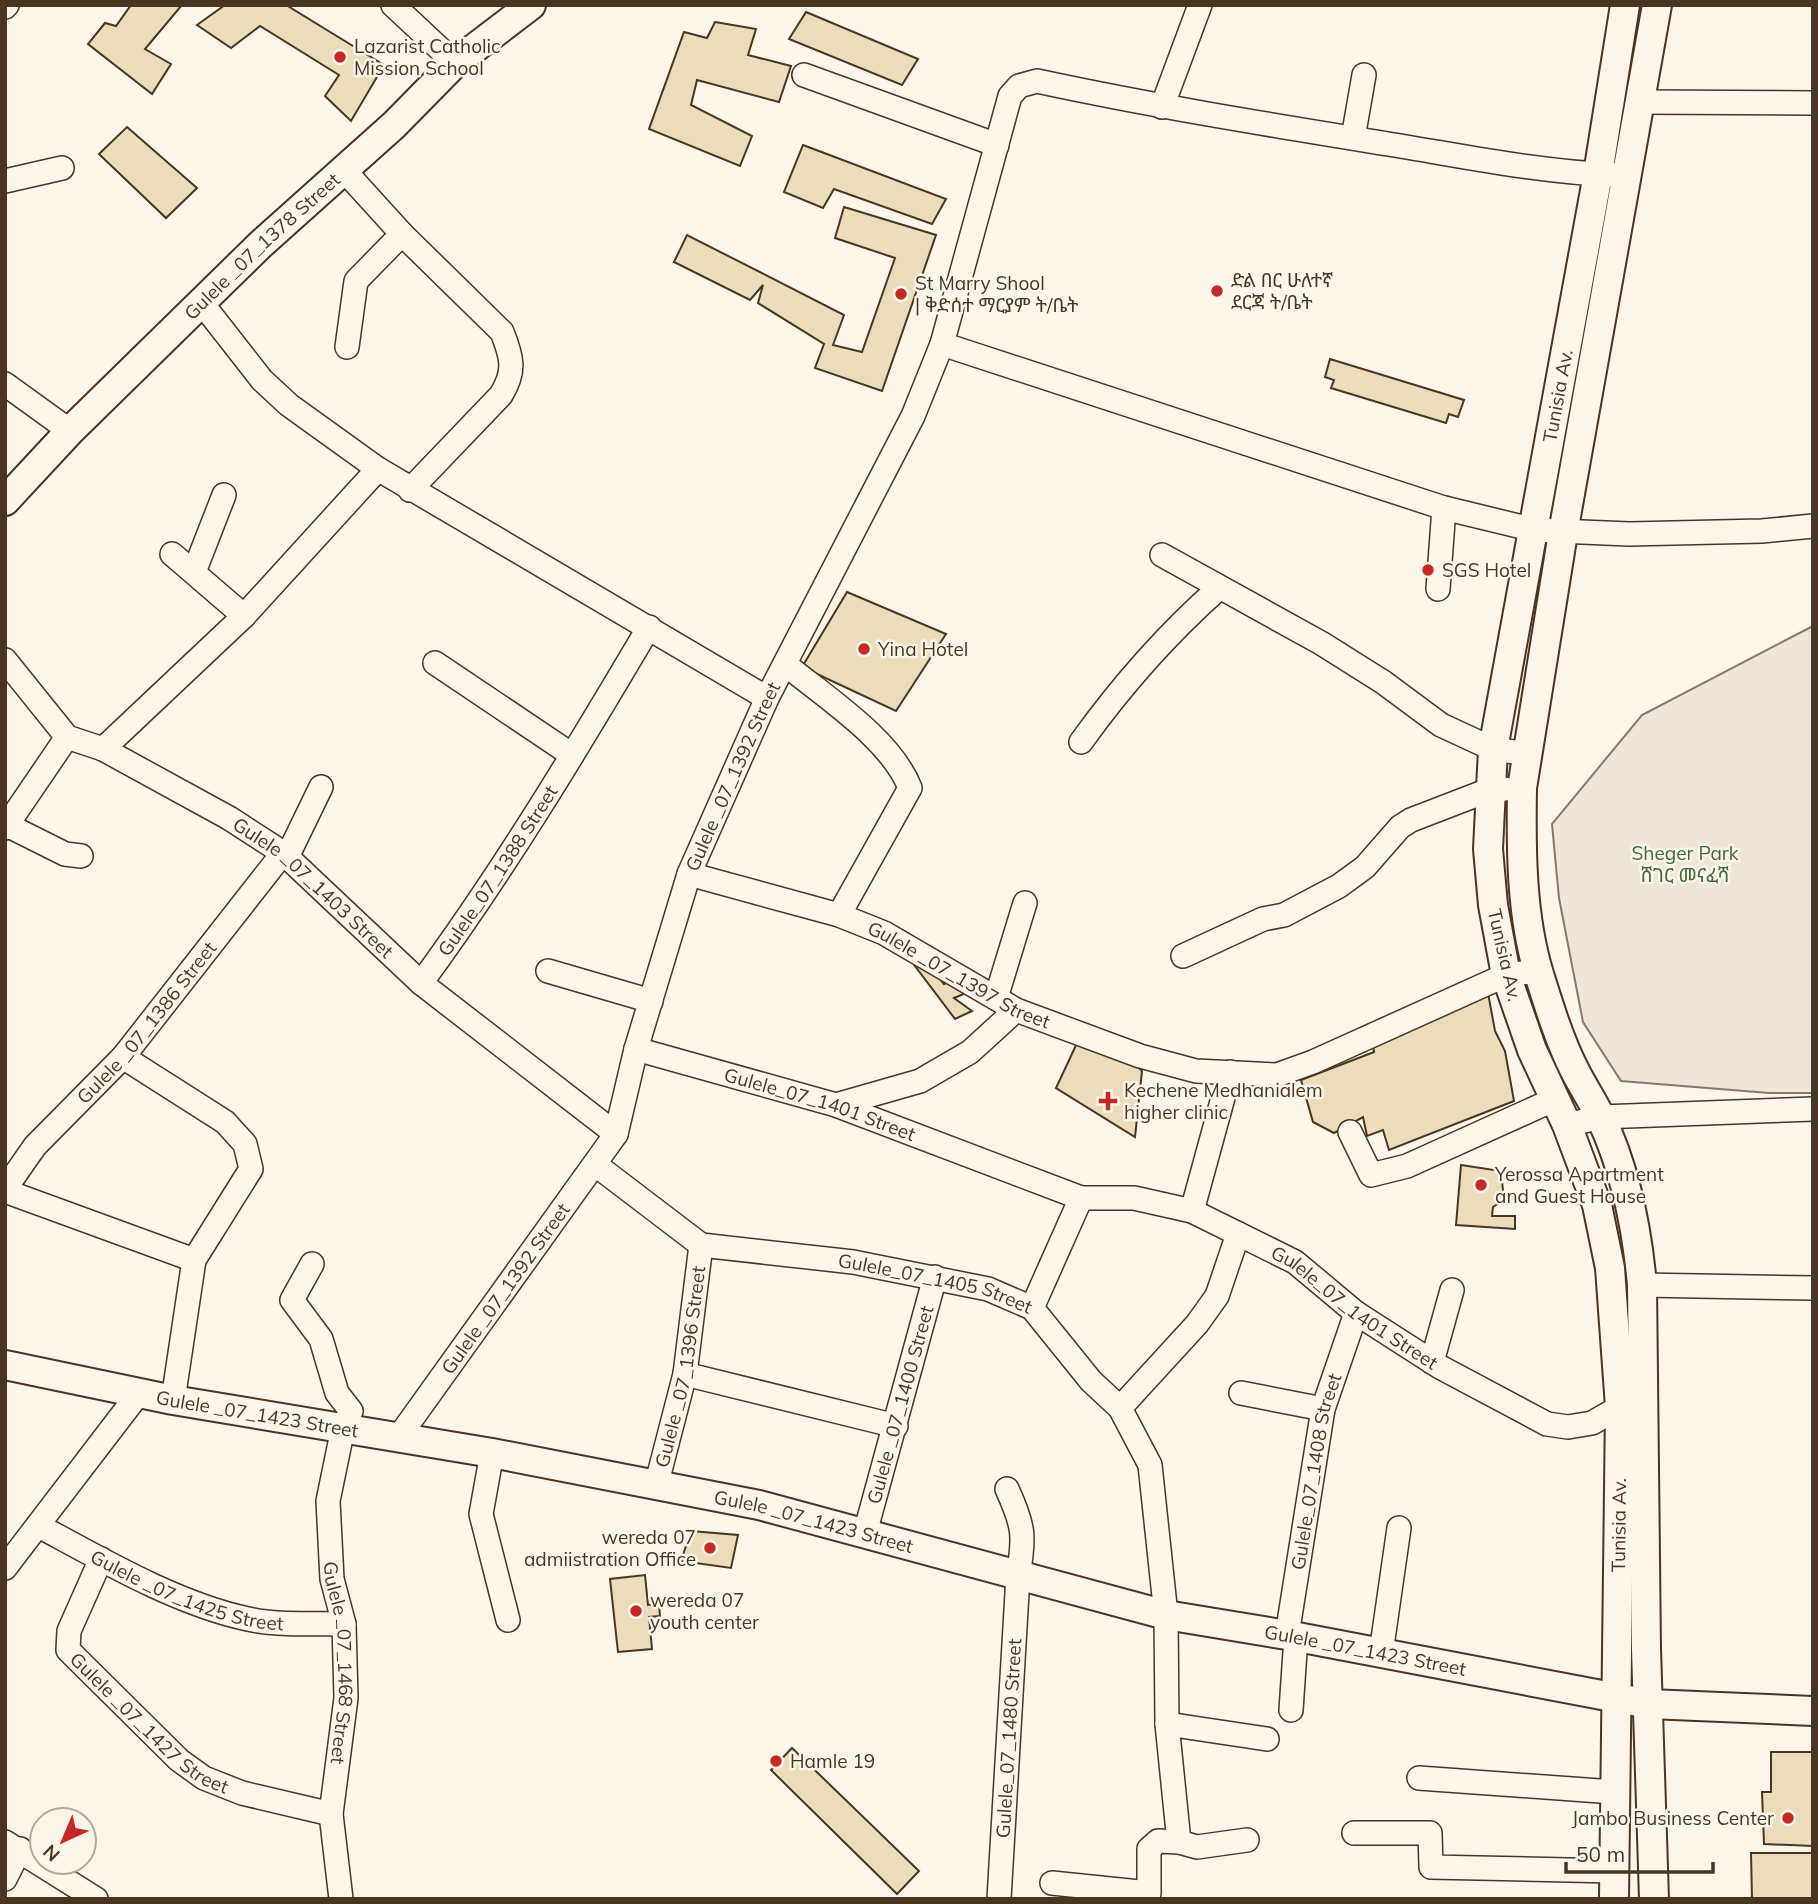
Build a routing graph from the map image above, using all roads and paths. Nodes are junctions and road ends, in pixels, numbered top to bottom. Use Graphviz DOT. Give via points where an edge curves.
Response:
graph roads {
  1 [pos="393,5"];
  2 [pos="531,5"];
  3 [pos="1200,5"];
  4 [pos="1625,5"];
  5 [pos="1657,5"];
  6 [pos="455,63"];
  7 [pos="804,75"];
  8 [pos="1364,75"];
  9 [pos="1641,102"];
  10 [pos="1813,103"];
  11 [pos="1162,107"];
  12 [pos="1353,138"];
  13 [pos="998,145"];
  14 [pos="62,168"];
  15 [pos="344,169"];
  16 [pos="1598,174"];
  17 [pos="1628,176"];
  18 [pos="5,181"];
  19 [pos="402,234"];
  20 [pos="201,302"];
  21 [pos="942,344"];
  22 [pos="347,347"];
  23 [pos="5,384"];
  24 [pos="70,432"];
  25 [pos="378,469"];
  26 [pos="410,490"];
  27 [pos="224,495"];
  28 [pos="5,500"];
  29 [pos="1444,508"];
  30 [pos="1813,526"];
  31 [pos="1535,530"];
  32 [pos="1563,533"];
  33 [pos="172,554"];
  34 [pos="1162,555"];
  35 [pos="194,572"];
  36 [pos="1219,588"];
  37 [pos="1438,589"];
  38 [pos="244,616"];
  39 [pos="649,627"];
  40 [pos="5,660"];
  41 [pos="435,663"];
  42 [pos="785,664"];
  43 [pos="767,698"];
  44 [pos="66,737"];
  45 [pos="1081,741"];
  46 [pos="103,749"];
  47 [pos="1493,749"];
  48 [pos="1528,754"];
  49 [pos="572,755"];
  50 [pos="321,787"];
  51 [pos="1522,789"];
  52 [pos="1489,790"];
  53 [pos="6,827"];
  54 [pos="285,855"];
  55 [pos="81,856"];
  56 [pos="689,874"];
  57 [pos="1024,904"];
  58 [pos="839,915"];
  59 [pos="1184,956"];
  60 [pos="548,971"];
  61 [pos="1538,971"];
  62 [pos="1506,975"];
  63 [pos="421,983"];
  64 [pos="996,998"];
  65 [pos="650,1001"];
  66 [pos="1016,1010"];
  67 [pos="636,1049"];
  68 [pos="123,1057"];
  69 [pos="1230,1072"];
  70 [pos="1553,1100"];
  71 [pos="836,1105"];
  72 [pos="1813,1109"];
  73 [pos="1601,1117"];
  74 [pos="1567,1125"];
  75 [pos="1350,1132"];
  76 [pos="616,1134"];
  77 [pos="596,1165"];
  78 [pos="5,1190"];
  79 [pos="1081,1198"];
  80 [pos="1192,1211"];
  81 [pos="1238,1234"];
  82 [pos="701,1245"];
  83 [pos="194,1260"];
  84 [pos="312,1265"];
  85 [pos="936,1277"];
  86 [pos="1642,1285"];
  87 [pos="1813,1288"];
  88 [pos="1452,1290"];
  89 [pos="1032,1308"];
  90 [pos="1356,1313"];
  91 [pos="1432,1362"];
  92 [pos="5,1365"];
  93 [pos="685,1374"];
  94 [pos="139,1393"];
  95 [pos="1241,1393"];
  96 [pos="173,1399"];
  97 [pos="1632,1405"];
  98 [pos="1119,1408"];
  99 [pos="1323,1409"];
  100 [pos="896,1426"];
  101 [pos="343,1428"];
  102 [pos="398,1438"];
  103 [pos="492,1453"];
  104 [pos="656,1486"];
  105 [pos="1007,1489"];
  106 [pos="39,1525"];
  107 [pos="1399,1528"];
  108 [pos="864,1533"];
  109 [pos="101,1559"];
  110 [pos="5,1568"];
  111 [pos="1018,1576"];
  112 [pos="1166,1615"];
  113 [pos="508,1620"];
  114 [pos="344,1624"];
  115 [pos="1291,1636"];
  116 [pos="1381,1653"];
  117 [pos="1617,1699"];
  118 [pos="1649,1704"];
  119 [pos="1291,1710"];
  120 [pos="1813,1711"];
  121 [pos="1167,1724"];
  122 [pos="1267,1740"];
  123 [pos="1419,1778"];
  124 [pos="1614,1792"];
  125 [pos="331,1814"];
  126 [pos="1354,1833"];
  127 [pos="1247,1840"];
  128 [pos="1179,1842"];
  129 [pos="13,1845"];
  130 [pos="1614,1871"];
  131 [pos="5,1880"];
  132 [pos="1052,1884"];
  133 [pos="96,1899"];
  134 [pos="341,1899"];
  135 [pos="999,1899"];
  136 [pos="1614,1899"];
  137 [pos="1654,1899"];
  1 -- 6 [label="street"];
  2 -- 6 [label="main road, Gulele _07_1378 Street"];
  3 -- 11 [label="street"];
  4 -- 16 [label="main road, Tunisia Av."];
  5 -- 9 [label="main road, Tunisia Av."];
  6 -- 15 [label="main road, Gulele _07_1378 Street"];
  7 -- 13 [label="street"];
  8 -- 12 [label="street"];
  9 -- 10 [label="street"];
  9 -- 17 [label="main road, Tunisia Av."];
  11 -- 12 [label="street"];
  11 -- 13 [label="street, Gulele _07_1392 Street" via="1037,81 1019,86 1010,96"];
  12 -- 16 [label="street"];
  13 -- 21 [label="street, Gulele _07_1392 Street"];
  14 -- 18 [label="street"];
  15 -- 19 [label="street"];
  15 -- 20 [label="main road, Gulele _07_1378 Street"];
  16 -- 17 [label="street"];
  16 -- 31 [label="main road, Tunisia Av."];
  17 -- 32 [label="main road, Tunisia Av."];
  19 -- 22 [label="street" via="356,281"];
  19 -- 26 [label="street" via="502,332 511,366 511,379 501,395"];
  20 -- 24 [label="main road, Gulele _07_1378 Street"];
  20 -- 25 [label="street" via="261,380"];
  21 -- 29 [label="street"];
  21 -- 42 [label="street, Gulele _07_1392 Street" via="913,416"];
  23 -- 24 [label="street"];
  24 -- 28 [label="main road, Gulele _07_1378 Street"];
  25 -- 26 [label="street"];
  25 -- 38 [label="street"];
  26 -- 39 [label="street"];
  27 -- 35 [label="street"];
  29 -- 31 [label="street"];
  29 -- 37 [label="street"];
  30 -- 32 [label="street" via="1762,531"];
  31 -- 32 [label="street"];
  31 -- 47 [label="main road, Tunisia Av."];
  32 -- 48 [label="main road, Tunisia Av."];
  33 -- 35 [label="street"];
  34 -- 36 [label="street"];
  35 -- 38 [label="street"];
  36 -- 45 [label="street" via="1142,664"];
  36 -- 47 [label="street" via="1321,643 1441,725"];
  38 -- 46 [label="street"];
  39 -- 43 [label="street"];
  39 -- 49 [label="street, Gulele_07_1388 Street"];
  40 -- 44 [label="street"];
  41 -- 49 [label="street"];
  42 -- 43 [label="street, Gulele _07_1392 Street"];
  42 -- 58 [label="street" via="875,739 910,788"];
  43 -- 56 [label="street, Gulele _07_1392 Street"];
  44 -- 46 [label="street, Gulele _07_1403 Street"];
  44 -- 53 [label="street"];
  46 -- 54 [label="street, Gulele _07_1403 Street" via="229,818"];
  47 -- 48 [label="street"];
  47 -- 52 [label="main road, Tunisia Av."];
  48 -- 51 [label="main road, Tunisia Av."];
  49 -- 63 [label="street, Gulele_07_1388 Street"];
  50 -- 54 [label="street, Gulele _07_1386 Street"];
  51 -- 52 [label="street"];
  51 -- 61 [label="main road, Tunisia Av." via="1527,918"];
  52 -- 59 [label="street" via="1435,808 1400,827 1365,867 1339,886 1284,915 1263,919"];
  52 -- 62 [label="main road, Tunisia Av." via="1493,905"];
  53 -- 55 [label="street" via="65,854"];
  54 -- 63 [label="street, Gulele _07_1403 Street"];
  54 -- 68 [label="street, Gulele _07_1386 Street"];
  56 -- 58 [label="street, Gulele _07_1397 Street"];
  56 -- 65 [label="street, Gulele _07_1392 Street"];
  57 -- 64 [label="street"];
  58 -- 64 [label="street, Gulele _07_1397 Street" via="884,933"];
  60 -- 65 [label="street"];
  61 -- 62 [label="street, Gulele _07_1397 Street"];
  61 -- 73 [label="main road, Tunisia Av." via="1574,1068"];
  62 -- 69 [label="street, Gulele _07_1397 Street" via="1277,1075"];
  62 -- 70 [label="main road, Tunisia Av."];
  63 -- 76 [label="street, Gulele _07_1403 Street"];
  64 -- 66 [label="street, Gulele _07_1397 Street"];
  65 -- 67 [label="street, Gulele _07_1392 Street"];
  66 -- 69 [label="street, Gulele _07_1397 Street" via="1140,1056 1196,1071"];
  66 -- 71 [label="street" via="970,1052 920,1081"];
  67 -- 71 [label="street, Gulele_07_1401 Street"];
  67 -- 76 [label="street, Gulele _07_1392 Street"];
  68 -- 78 [label="street, Gulele _07_1386 Street" via="35,1146"];
  68 -- 83 [label="street" via="225,1122 245,1144 251,1169"];
  69 -- 80 [label="street"];
  70 -- 74 [label="main road, Tunisia Av."];
  70 -- 75 [label="street" via="1407,1166 1371,1175"];
  71 -- 79 [label="street, Gulele_07_1401 Street"];
  72 -- 73 [label="street"];
  73 -- 74 [label="street"];
  73 -- 86 [label="main road, Tunisia Av." via="1627,1191 1639,1243"];
  74 -- 97 [label="main road, Tunisia Av." via="1606,1239"];
  76 -- 77 [label="street, Gulele _07_1392 Street"];
  77 -- 82 [label="street"];
  77 -- 102 [label="street, Gulele _07_1392 Street"];
  78 -- 83 [label="street"];
  79 -- 80 [label="street, Gulele_07_1401 Street" via="1134,1198"];
  79 -- 89 [label="street"];
  80 -- 81 [label="street, Gulele_07_1401 Street"];
  81 -- 90 [label="street, Gulele_07_1401 Street" via="1295,1262"];
  81 -- 98 [label="street" via="1210,1306"];
  82 -- 85 [label="street, Gulele_07_1405 Street" via="853,1262"];
  82 -- 93 [label="street, Gulele _07_1396 Street"];
  83 -- 96 [label="street"];
  84 -- 101 [label="street, Gulele _07_1468 Street" via="292,1300 321,1339 337,1393 351,1411"];
  85 -- 89 [label="street, Gulele_07_1405 Street" via="988,1289"];
  85 -- 100 [label="street, Gulele _07_1400 Street"];
  86 -- 87 [label="street"];
  86 -- 97 [label="main road, Tunisia Av."];
  88 -- 91 [label="street"];
  89 -- 98 [label="street, Gulele_07_1405 Street"];
  90 -- 91 [label="street, Gulele_07_1401 Street"];
  90 -- 99 [label="street, Gulele_07_1408 Street"];
  91 -- 97 [label="street, Gulele_07_1401 Street" via="1547,1424 1592,1423"];
  92 -- 94 [label="main road, Gulele _07_1423 Street"];
  93 -- 100 [label="street"];
  93 -- 104 [label="street, Gulele _07_1396 Street"];
  94 -- 96 [label="main road, Gulele _07_1423 Street"];
  94 -- 106 [label="street"];
  95 -- 99 [label="street"];
  96 -- 101 [label="main road, Gulele _07_1423 Street"];
  97 -- 117 [label="main road, Tunisia Av."];
  97 -- 118 [label="main road, Tunisia Av."];
  98 -- 112 [label="street, Gulele_07_1405 Street" via="1150,1465"];
  99 -- 115 [label="street, Gulele_07_1408 Street"];
  100 -- 108 [label="street, Gulele _07_1400 Street"];
  101 -- 102 [label="main road, Gulele _07_1423 Street"];
  101 -- 114 [label="street, Gulele _07_1468 Street" via="328,1501 332,1579"];
  102 -- 103 [label="main road, Gulele _07_1423 Street"];
  103 -- 104 [label="main road, Gulele _07_1423 Street"];
  103 -- 113 [label="street" via="481,1514"];
  104 -- 108 [label="main road, Gulele _07_1423 Street" via="759,1504"];
  105 -- 111 [label="street, Gulele_07_1480 Street" via="1023,1524"];
  106 -- 109 [label="street, Gulele _07_1425 Street"];
  106 -- 110 [label="street"];
  107 -- 116 [label="street"];
  108 -- 111 [label="main road, Gulele _07_1423 Street"];
  109 -- 114 [label="street, Gulele _07_1425 Street" via="187,1598 249,1619"];
  109 -- 125 [label="street, Gulele _07_1427 Street" via="69,1631 68,1650 204,1779"];
  111 -- 112 [label="main road, Gulele _07_1423 Street"];
  111 -- 135 [label="street, Gulele_07_1480 Street"];
  112 -- 115 [label="main road, Gulele _07_1423 Street"];
  112 -- 121 [label="street, Gulele_07_1405 Street"];
  114 -- 125 [label="street, Gulele _07_1468 Street" via="345,1698"];
  115 -- 116 [label="main road, Gulele _07_1423 Street"];
  115 -- 119 [label="street, Gulele_07_1408 Street"];
  116 -- 117 [label="main road, Gulele _07_1423 Street"];
  117 -- 118 [label="main road, Gulele _07_1423 Street"];
  117 -- 124 [label="main road, Tunisia Av."];
  118 -- 120 [label="main road, Gulele _07_1423 Street"];
  118 -- 137 [label="main road, Tunisia Av."];
  121 -- 122 [label="street"];
  121 -- 128 [label="street, Gulele_07_1405 Street"];
  123 -- 124 [label="street"];
  124 -- 130 [label="main road, Tunisia Av."];
  125 -- 134 [label="street, Gulele _07_1468 Street"];
  126 -- 130 [label="street" via="1430,1833 1431,1867"];
  127 -- 128 [label="street" via="1197,1847"];
  128 -- 132 [label="street" via="1158,1840 1149,1849 1149,1893"];
  129 -- 131 [label="street"];
  129 -- 133 [label="street"];
  130 -- 136 [label="main road, Tunisia Av."];
}
